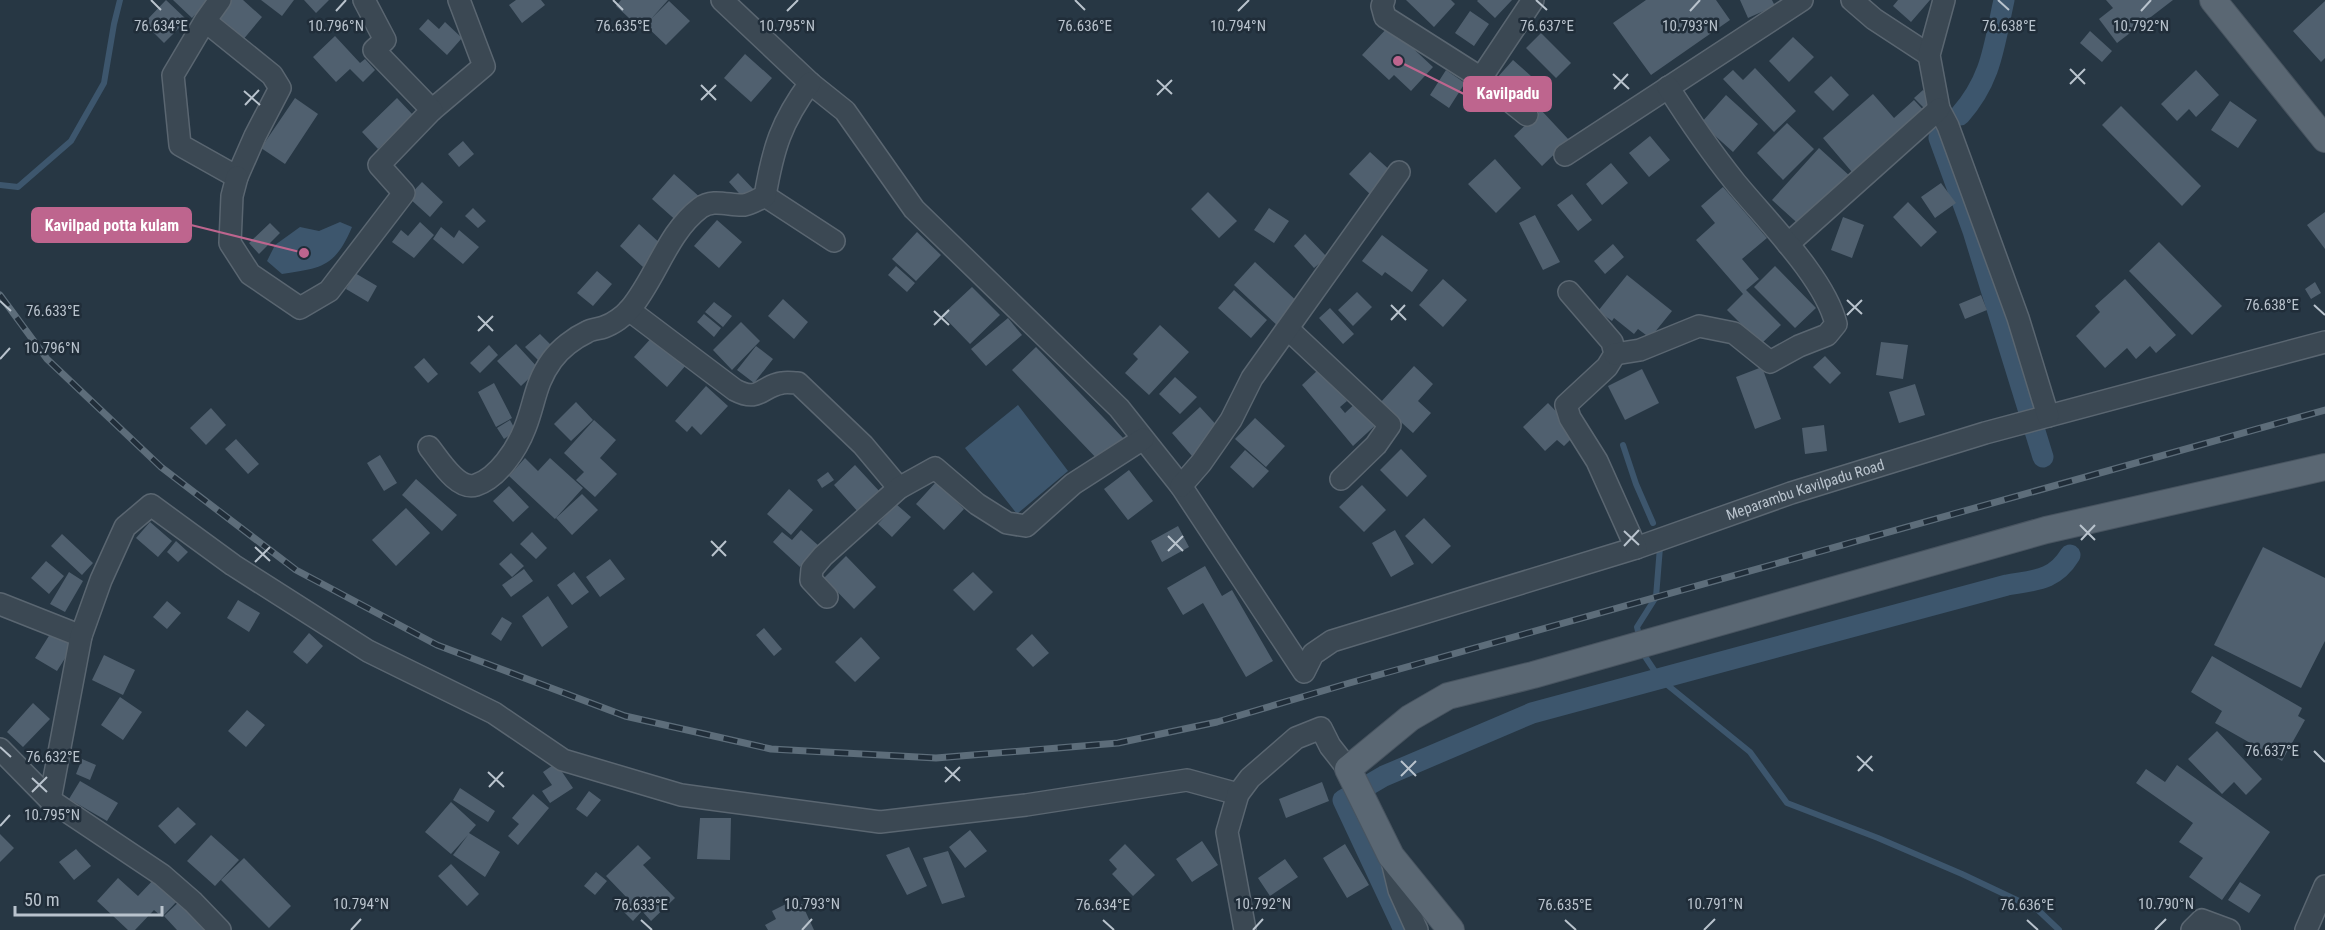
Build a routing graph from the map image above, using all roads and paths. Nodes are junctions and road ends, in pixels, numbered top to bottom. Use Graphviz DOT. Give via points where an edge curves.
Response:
graph roads {
  1 [pos="220,0"];
  2 [pos="364,0"];
  3 [pos="459,0"];
  4 [pos="722,0"];
  5 [pos="1384,0"];
  6 [pos="1533,0"];
  7 [pos="1852,0"];
  8 [pos="1944,0"];
  9 [pos="2213,0"];
  10 [pos="1795,2"];
  11 [pos="205,21"];
  12 [pos="1929,55"];
  13 [pos="1482,78"];
  14 [pos="810,83"];
  15 [pos="1668,87"];
  16 [pos="432,110"];
  17 [pos="1527,115"];
  18 [pos="1944,118"];
  19 [pos="2325,139"];
  20 [pos="1565,155"];
  21 [pos="1399,172"];
  22 [pos="237,177"];
  23 [pos="765,196"];
  24 [pos="834,241"];
  25 [pos="1788,244"];
  26 [pos="1569,292"];
  27 [pos="629,310"];
  28 [pos="1288,329"];
  29 [pos="2325,342"];
  30 [pos="1615,354"];
  31 [pos="2048,416"];
  32 [pos="1143,439"];
  33 [pos="429,447"];
  34 [pos="2325,467"];
  35 [pos="1341,479"];
  36 [pos="1180,486"];
  37 [pos="899,488"];
  38 [pos="1636,548"];
  39 [pos="827,597"];
  40 [pos="0,604"];
  41 [pos="81,636"];
  42 [pos="0,748"];
  43 [pos="1348,769"];
  44 [pos="1238,794"];
  45 [pos="50,800"];
  46 [pos="1391,856"];
  47 [pos="2323,898"];
  48 [pos="220,930"];
  49 [pos="1245,930"];
  50 [pos="1417,930"];
  51 [pos="1451,930"];
  52 [pos="2192,930"];
  53 [pos="2229,930"];
  54 [pos="2306,930"];
  1 -- 11 [label="street"];
  2 -- 16 [label="street" via="385,40 374,50"];
  3 -- 16 [label="street" via="484,66"];
  4 -- 14 [label="street"];
  5 -- 13 [label="street" via="1385,17"];
  6 -- 13 [label="street"];
  7 -- 12 [label="street"];
  8 -- 12 [label="street"];
  9 -- 19 [label="main road"];
  10 -- 15 [label="street"];
  11 -- 22 [label="street" via="173,75 180,145"];
  11 -- 22 [label="street" via="272,75 280,88"];
  12 -- 18 [label="street"];
  13 -- 17 [label="street"];
  14 -- 23 [label="street" via="781,128"];
  14 -- 32 [label="street" via="845,111 914,209 1119,408"];
  15 -- 20 [label="street"];
  15 -- 25 [label="street" via="1734,181"];
  16 -- 22 [label="street" via="379,165 404,193 330,291 300,308 250,274 230,243"];
  18 -- 25 [label="street"];
  18 -- 31 [label="street" via="2018,318"];
  21 -- 28 [label="street"];
  23 -- 24 [label="street"];
  23 -- 27 [label="street" via="744,205 722,202 701,206 667,247 652,278"];
  25 -- 30 [label="street" via="1832,309 1836,324 1827,335 1770,362 1734,333 1699,326 1640,350"];
  26 -- 30 [label="street" via="1612,342"];
  27 -- 33 [label="street" via="605,327 589,330 552,359 536,389 525,428 494,474 483,482 466,486 458,481"];
  27 -- 37 [label="street" via="747,396 781,382 798,383 863,445"];
  28 -- 35 [label="street" via="1390,425 1376,445"];
  28 -- 36 [label="street" via="1252,378 1232,420"];
  29 -- 31 [label="street, Meparambu Kavilpadu Road"];
  30 -- 38 [label="street" via="1607,367 1566,405 1597,461"];
  31 -- 38 [label="street, Meparambu Kavilpadu Road" via="1791,493"];
  32 -- 36 [label="street"];
  32 -- 37 [label="street" via="1073,484 1026,526 1007,523 977,504 935,468"];
  34 -- 43 [label="main road" via="2046,530 1448,696 1410,718"];
  36 -- 38 [label="street, Meparambu Kavilpadu Road" via="1304,672 1313,654 1332,640"];
  37 -- 39 [label="street" via="812,569 811,580"];
  40 -- 41 [label="street"];
  41 -- 44 [label="street" via="124,527 151,505 233,565 368,651 494,713 563,760 681,795 880,822 1187,780"];
  41 -- 45 [label="street"];
  42 -- 45 [label="street"];
  43 -- 44 [label="street" via="1321,728 1296,738 1250,778"];
  43 -- 46 [label="main road"];
  44 -- 49 [label="street" via="1227,832"];
  45 -- 48 [label="street" via="162,875"];
  46 -- 50 [label="street" via="1399,890"];
  46 -- 51 [label="main road"];
  47 -- 54 [label="street"];
  52 -- 53 [label="street" via="2202,920"];
}
